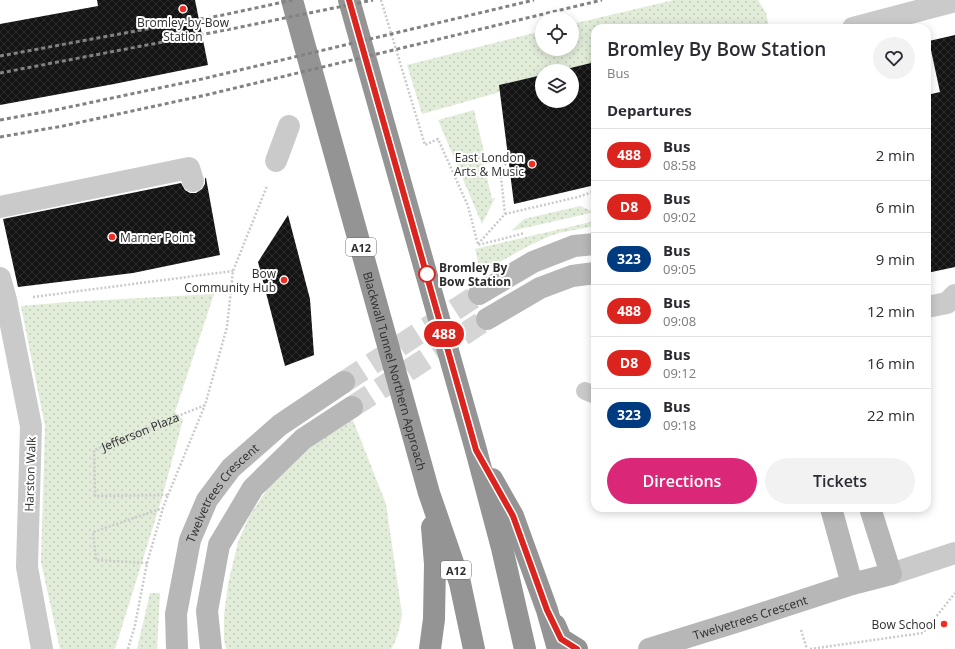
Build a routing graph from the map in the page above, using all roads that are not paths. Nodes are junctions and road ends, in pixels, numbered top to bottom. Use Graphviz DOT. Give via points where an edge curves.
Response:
graph roads {
  1 [pos="292,0"];
  2 [pos="349,0"];
  3 [pos="955,1"];
  4 [pos="867,24"];
  5 [pos="289,126"];
  6 [pos="276,161"];
  7 [pos="193,181"];
  8 [pos="0,207"];
  9 [pos="591,244"];
  10 [pos="591,274"];
  11 [pos="0,278"];
  12 [pos="479,294"];
  13 [pos="955,295"];
  14 [pos="931,306"];
  15 [pos="487,319"];
  16 [pos="344,382"];
  17 [pos="352,408"];
  18 [pos="476,450"];
  19 [pos="429,494"];
  20 [pos="832,512"];
  21 [pos="871,512"];
  22 [pos="955,553"];
  23 [pos="891,574"];
  24 [pos="852,584"];
  25 [pos="547,610"];
  26 [pos="42,649"];
  27 [pos="177,649"];
  28 [pos="211,649"];
  29 [pos="430,649"];
  30 [pos="474,649"];
  31 [pos="525,649"];
  32 [pos="558,649"];
  33 [pos="577,649"];
  34 [pos="649,649"];
  1 -- 19 [label="highway, Blackwall Tunnel Northern Approach / A12"];
  2 -- 18 [label="highway"];
  3 -- 4 [label="street"];
  5 -- 6 [label="street"];
  7 -- 8 [label="street" via="189,168"];
  9 -- 12 [label="street" via="574,246 533,262"];
  10 -- 15 [label="street" via="572,276 540,288"];
  11 -- 26 [label="street, Harston Walk" via="31,426 26,567"];
  13 -- 14 [label="street" via="947,303"];
  16 -- 27 [label="street, Twelvetrees Crescent" via="280,425 231,468 207,500 188,547 176,614"];
  17 -- 28 [label="street, Twelvetrees Crescent" via="303,439 253,488 219,545 207,611"];
  18 -- 25 [label="highway" via="513,516"];
  18 -- 31 [label="highway"];
  19 -- 29 [label="highway" via="435,564 434,619"];
  19 -- 30 [label="highway, Blackwall Tunnel Northern Approach / A12" via="460,583"];
  20 -- 24 [label="street"];
  21 -- 23 [label="street"];
  22 -- 23 [label="street, Twelvetrees Crescent"];
  23 -- 24 [label="street, Twelvetrees Crescent"];
  24 -- 34 [label="street, Twelvetrees Crescent"];
  25 -- 32 [label="highway"];
  25 -- 33 [label="highway" via="561,639"];
}
